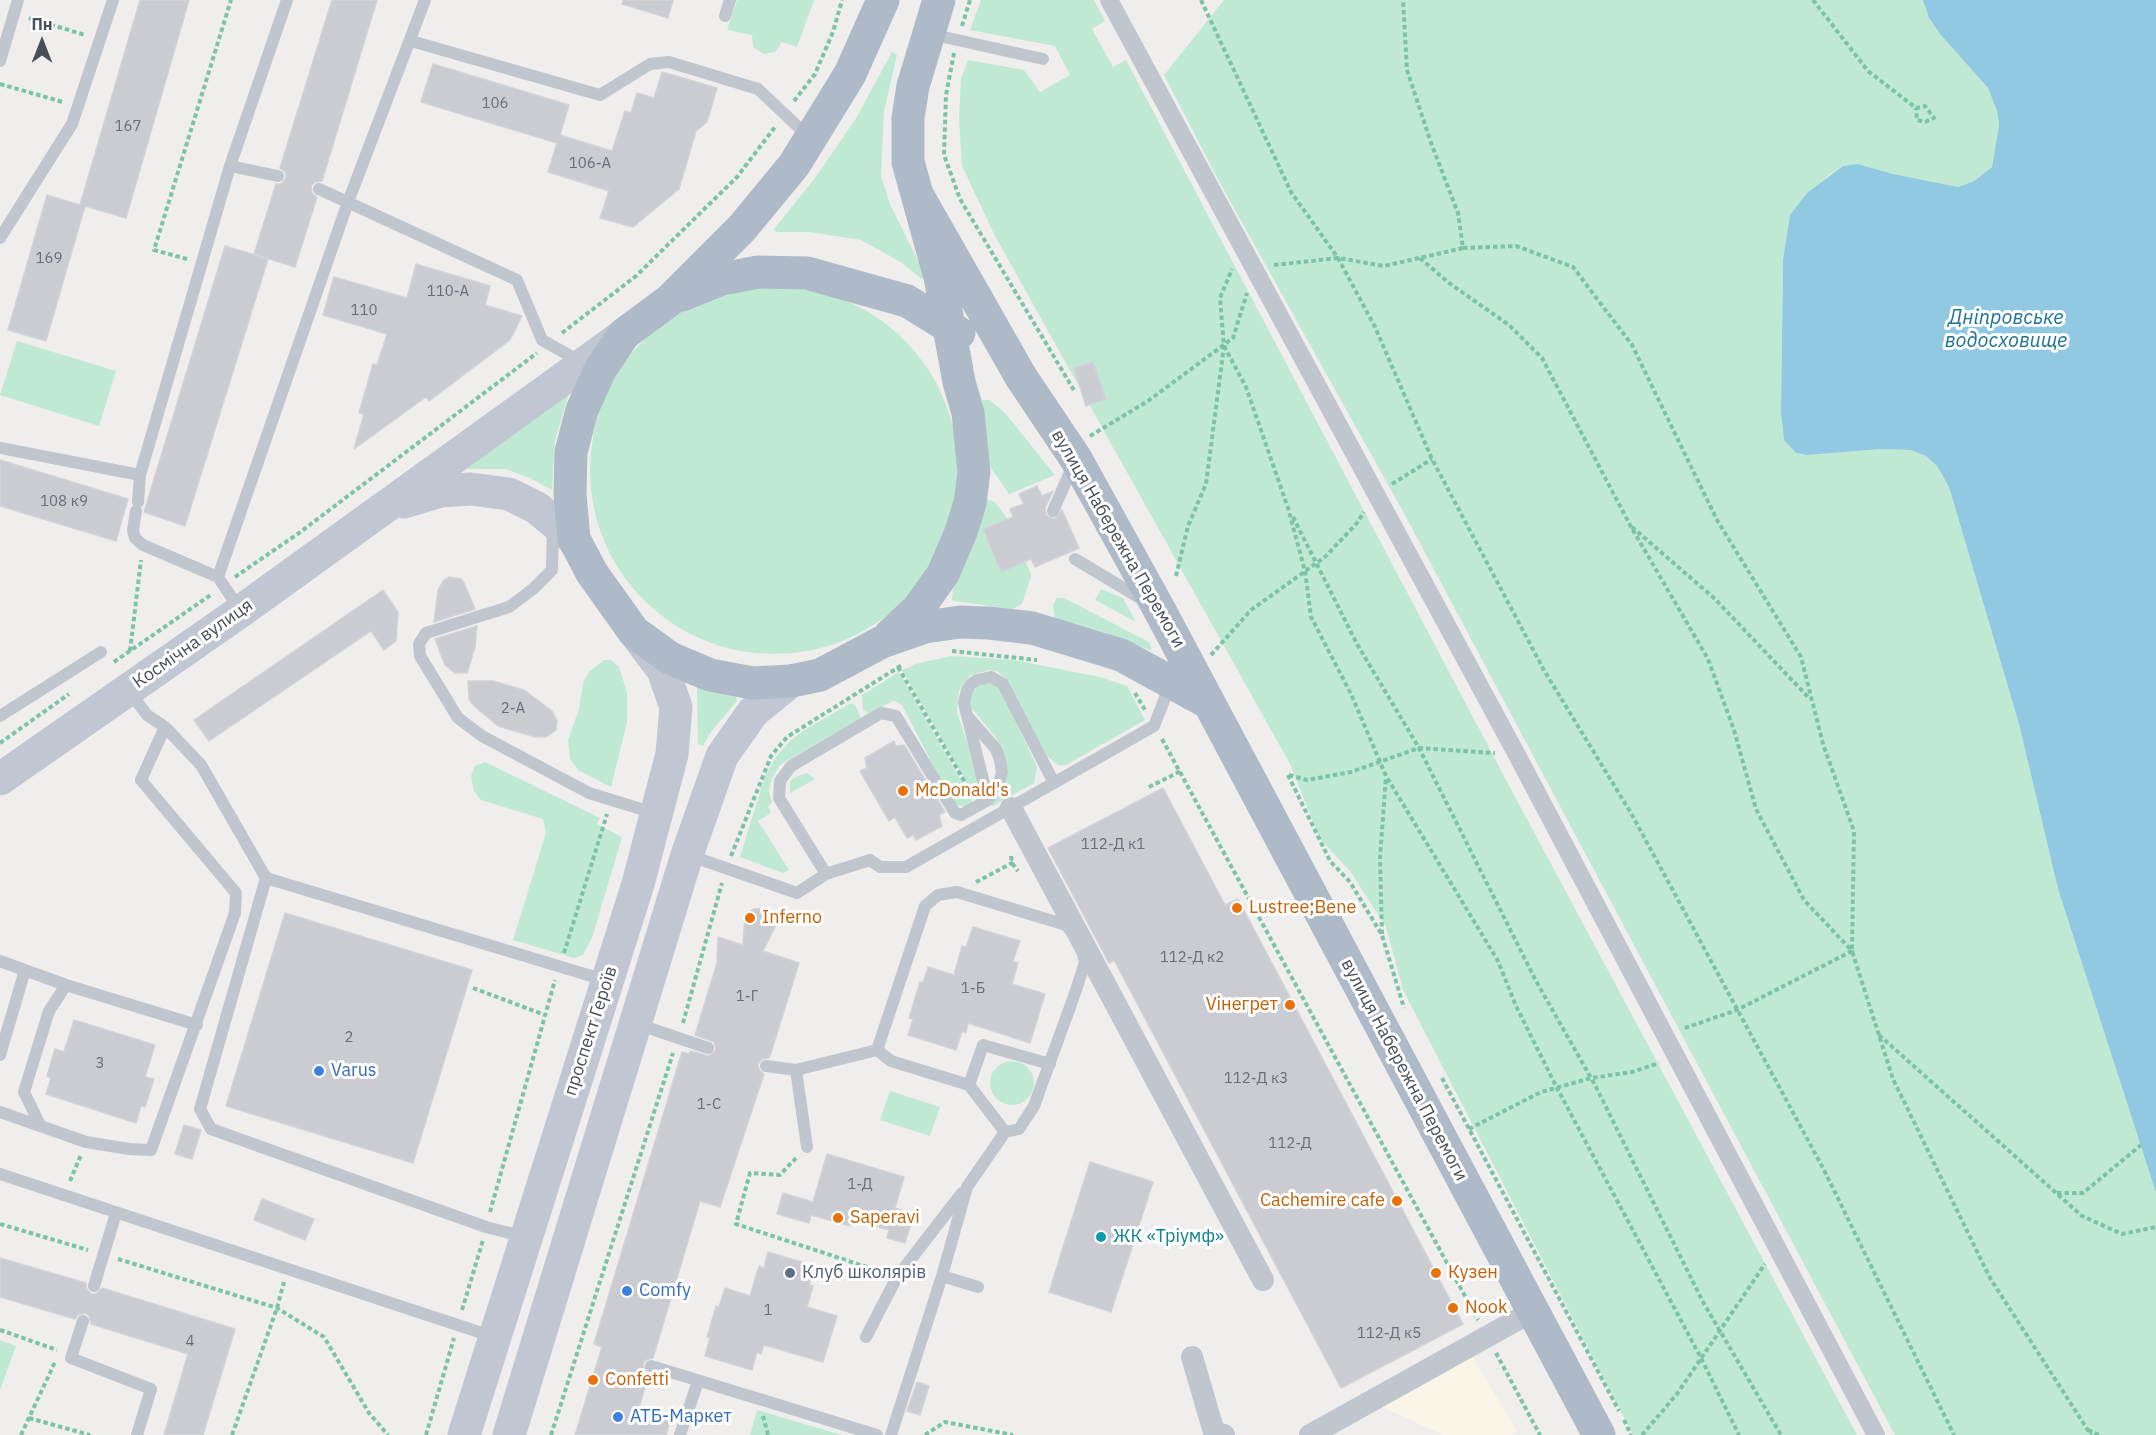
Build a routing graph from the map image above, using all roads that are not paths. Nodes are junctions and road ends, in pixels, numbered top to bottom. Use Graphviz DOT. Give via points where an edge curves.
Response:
graph roads {
  1 [pos="18,0"];
  2 [pos="113,0"];
  3 [pos="287,0"];
  4 [pos="425,0"];
  5 [pos="730,0"];
  6 [pos="883,0"];
  7 [pos="939,0"];
  8 [pos="1109,0"];
  9 [pos="725,16"];
  10 [pos="943,37"];
  11 [pos="411,41"];
  12 [pos="1043,59"];
  13 [pos="0,61"];
  14 [pos="811,138"];
  15 [pos="230,166"];
  16 [pos="278,176"];
  17 [pos="319,189"];
  18 [pos="918,196"];
  19 [pos="348,202"];
  20 [pos="0,238"];
  21 [pos="853,285"];
  22 [pos="670,300"];
  23 [pos="948,325"];
  24 [pos="624,334"];
  25 [pos="585,364"];
  26 [pos="1021,377"];
  27 [pos="959,382"];
  28 [pos="0,448"];
  29 [pos="1072,453"];
  30 [pos="140,475"];
  31 [pos="385,508"];
  32 [pos="1053,511"];
  33 [pos="563,530"];
  34 [pos="1074,559"];
  35 [pos="227,591"];
  36 [pos="1159,609"];
  37 [pos="634,632"];
  38 [pos="102,652"];
  39 [pos="890,654"];
  40 [pos="1182,676"];
  41 [pos="119,677"];
  42 [pos="791,681"];
  43 [pos="965,714"];
  44 [pos="0,717"];
  45 [pos="165,727"];
  46 [pos="0,779"];
  47 [pos="1054,783"];
  48 [pos="983,803"];
  49 [pos="1011,808"];
  50 [pos="658,814"];
  51 [pos="687,855"];
  52 [pos="826,874"];
  53 [pos="266,878"];
  54 [pos="0,962"];
  55 [pos="25,970"];
  56 [pos="608,981"];
  57 [pos="66,986"];
  58 [pos="636,1024"];
  59 [pos="197,1025"];
  60 [pos="708,1048"];
  61 [pos="877,1050"];
  62 [pos="0,1055"];
  63 [pos="1050,1064"];
  64 [pos="766,1066"];
  65 [pos="796,1070"];
  66 [pos="969,1085"];
  67 [pos="0,1112"];
  68 [pos="40,1125"];
  69 [pos="1005,1132"];
  70 [pos="807,1147"];
  71 [pos="0,1174"];
  72 [pos="967,1187"];
  73 [pos="116,1213"];
  74 [pos="526,1238"];
  75 [pos="942,1276"];
  76 [pos="1263,1280"];
  77 [pos="94,1286"];
  78 [pos="978,1287"];
  79 [pos="1533,1311"];
  80 [pos="83,1321"];
  81 [pos="494,1337"];
  82 [pos="866,1337"];
  83 [pos="1192,1356"];
  84 [pos="651,1366"];
  85 [pos="698,1381"];
  86 [pos="137,1435"];
  87 [pos="464,1435"];
  88 [pos="509,1435"];
  89 [pos="680,1435"];
  90 [pos="877,1435"];
  91 [pos="891,1435"];
  92 [pos="1224,1435"];
  93 [pos="1310,1435"];
  94 [pos="1599,1435"];
  95 [pos="1876,1435"];
  1 -- 13 [label="lane"];
  2 -- 20 [label="lane" via="72,124"];
  3 -- 15 [label="lane"];
  4 -- 11 [label="lane"];
  5 -- 9 [label="lane"];
  6 -- 14 [label="main road, вулиця Набережна Перемоги" via="850,74"];
  7 -- 10 [label="main road, вулиця Набережна Перемоги"];
  8 -- 95 [label="street" via="1517,755"];
  10 -- 12 [label="lane"];
  10 -- 18 [label="main road, вулиця Набережна Перемоги" via="908,118 908,162"];
  11 -- 14 [label="lane" via="600,95 650,64 669,62 758,89"];
  11 -- 19 [label="lane"];
  14 -- 22 [label="main road, вулиця Набережна Перемоги" via="742,228"];
  15 -- 16 [label="lane"];
  15 -- 30 [label="lane"];
  17 -- 19 [label="lane"];
  18 -- 23 [label="main road, вулиця Набережна Перемоги" via="940,277"];
  18 -- 26 [label="main road, вулиця Набережна Перемоги"];
  19 -- 25 [label="lane" via="517,280 542,340"];
  19 -- 35 [label="lane"];
  21 -- 22 [label="main road, вулиця Набережна Перемоги" via="807,273 758,272 722,279"];
  21 -- 23 [label="main road, вулиця Набережна Перемоги" via="907,301"];
  21 -- 27 [label="main road, вулиця Набережна Перемоги" via="897,308 939,349"];
  22 -- 24 [label="main road, вулиця Набережна Перемоги"];
  23 -- 26 [label="main road, вулиця Набережна Перемоги"];
  23 -- 27 [label="main road, вулиця Набережна Перемоги"];
  24 -- 25 [label="main road, Космічна вулиця"];
  24 -- 33 [label="main road, вулиця Набережна Перемоги" via="600,370 582,410 574,441"];
  25 -- 31 [label="main road, Космічна вулиця"];
  26 -- 29 [label="main road, вулиця Набережна Перемоги"];
  27 -- 39 [label="main road, вулиця Набережна Перемоги" via="968,413 974,472 970,503 943,573"];
  28 -- 30 [label="lane"];
  29 -- 32 [label="lane"];
  29 -- 36 [label="main road, вулиця Набережна Перемоги"];
  30 -- 35 [label="lane" via="135,538"];
  31 -- 33 [label="main road, Космічна вулиця" via="441,491 471,489 509,494"];
  31 -- 35 [label="main road, Космічна вулиця"];
  33 -- 37 [label="main road, вулиця Набережна Перемоги"];
  33 -- 50 [label="lane" via="552,570 546,576 509,607 426,633 419,644 420,656 458,718 483,736 589,793"];
  34 -- 36 [label="lane"];
  35 -- 41 [label="main road, Космічна вулиця"];
  36 -- 40 [label="main road, вулиця Набережна Перемоги"];
  37 -- 42 [label="main road, вулиця Набережна Перемоги" via="670,658 710,675 753,683"];
  37 -- 50 [label="main road, проспект Героїв" via="663,670 676,707 672,754"];
  38 -- 44 [label="lane"];
  39 -- 40 [label="main road, вулиця Набережна Перемоги" via="925,627 960,622 1032,628"];
  39 -- 42 [label="main road, вулиця Набережна Перемоги"];
  40 -- 47 [label="lane" via="1154,726"];
  40 -- 79 [label="main road, вулиця Набережна Перемоги" via="1210,704"];
  41 -- 45 [label="lane" via="147,715"];
  41 -- 46 [label="main road, Космічна вулиця"];
  42 -- 51 [label="main road" via="753,712 722,756"];
  43 -- 47 [label="lane" via="965,696 971,684 991,677 1003,684"];
  43 -- 48 [label="lane"];
  43 -- 48 [label="lane" via="996,749 1000,760 998,787"];
  45 -- 53 [label="lane" via="201,765"];
  45 -- 59 [label="lane" via="141,780 236,893 235,913"];
  47 -- 49 [label="lane"];
  48 -- 52 [label="lane" via="961,815 955,813 896,716 887,712 875,715 791,766 780,781 779,798"];
  49 -- 52 [label="lane" via="906,867 880,867 870,860"];
  49 -- 76 [label="street"];
  50 -- 56 [label="main road, проспект Героїв"];
  51 -- 52 [label="lane" via="797,893"];
  51 -- 58 [label="main road"];
  53 -- 56 [label="lane"];
  53 -- 74 [label="lane" via="201,1101 200,1110 211,1129"];
  54 -- 55 [label="lane"];
  55 -- 57 [label="lane"];
  55 -- 62 [label="lane"];
  56 -- 74 [label="main road, проспект Героїв"];
  57 -- 59 [label="lane"];
  57 -- 68 [label="lane" via="49,1011 24,1092"];
  58 -- 60 [label="lane"];
  58 -- 88 [label="main road"];
  59 -- 68 [label="lane" via="151,1150 86,1142"];
  61 -- 63 [label="lane" via="924,906 938,895 957,892 1066,925 1080,941 1085,962"];
  61 -- 65 [label="lane"];
  61 -- 66 [label="lane" via="891,1061"];
  63 -- 66 [label="lane" via="983,1045"];
  63 -- 69 [label="lane" via="1034,1106 1019,1129"];
  64 -- 65 [label="lane"];
  65 -- 70 [label="lane"];
  66 -- 69 [label="lane"];
  67 -- 68 [label="lane"];
  69 -- 72 [label="lane"];
  71 -- 73 [label="lane"];
  72 -- 75 [label="lane"];
  72 -- 82 [label="lane" via="897,1277"];
  73 -- 77 [label="lane"];
  73 -- 81 [label="lane"];
  74 -- 81 [label="main road, проспект Героїв"];
  75 -- 78 [label="lane"];
  75 -- 91 [label="lane"];
  79 -- 93 [label="street"];
  79 -- 94 [label="main road, вулиця Набережна Перемоги"];
  80 -- 86 [label="lane" via="71,1358 151,1389"];
  81 -- 87 [label="main road, проспект Героїв"];
  83 -- 92 [label="street" via="1215,1432"];
  84 -- 85 [label="lane"];
  85 -- 89 [label="lane"];
  85 -- 90 [label="lane"];
}
